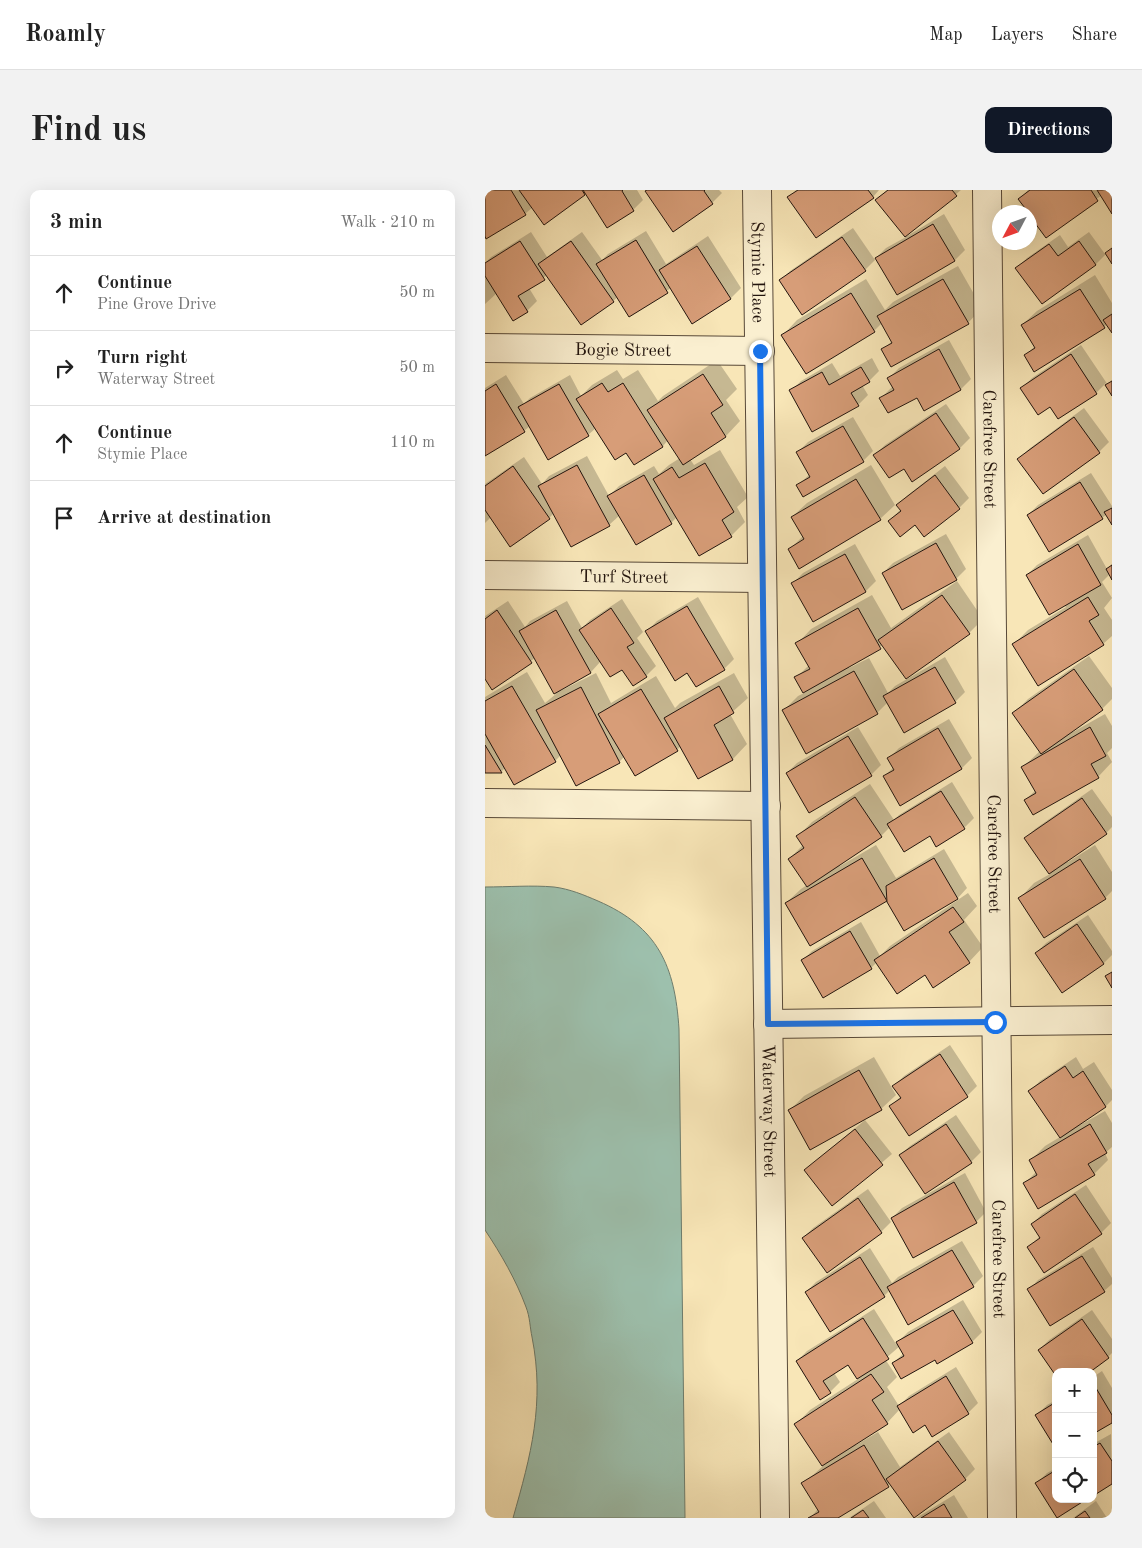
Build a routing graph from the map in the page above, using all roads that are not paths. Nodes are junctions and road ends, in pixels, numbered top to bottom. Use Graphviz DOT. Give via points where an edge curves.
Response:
graph roads {
  1 [pos="757,190"];
  2 [pos="987,190"];
  3 [pos="485,348"];
  4 [pos="760,351"];
  5 [pos="485,575"];
  6 [pos="762,578"];
  7 [pos="485,803"];
  8 [pos="766,806"];
  9 [pos="1112,1020"];
  10 [pos="995,1022"];
  11 [pos="768,1024"];
  12 [pos="775,1518"];
  13 [pos="1002,1518"];
  1 -- 4 [label="street, Stymie Place"];
  2 -- 10 [label="street, Carefree Street"];
  3 -- 4 [label="street, Bogie Street"];
  4 -- 6 [label="street, Stymie Place"];
  5 -- 6 [label="street, Turf Street"];
  6 -- 8 [label="street, Stymie Place"];
  7 -- 8 [label="street"];
  8 -- 11 [label="street, Waterway Street"];
  9 -- 10 [label="street"];
  10 -- 11 [label="street"];
  10 -- 13 [label="street, Carefree Street"];
  11 -- 12 [label="street, Waterway Street"];
}
